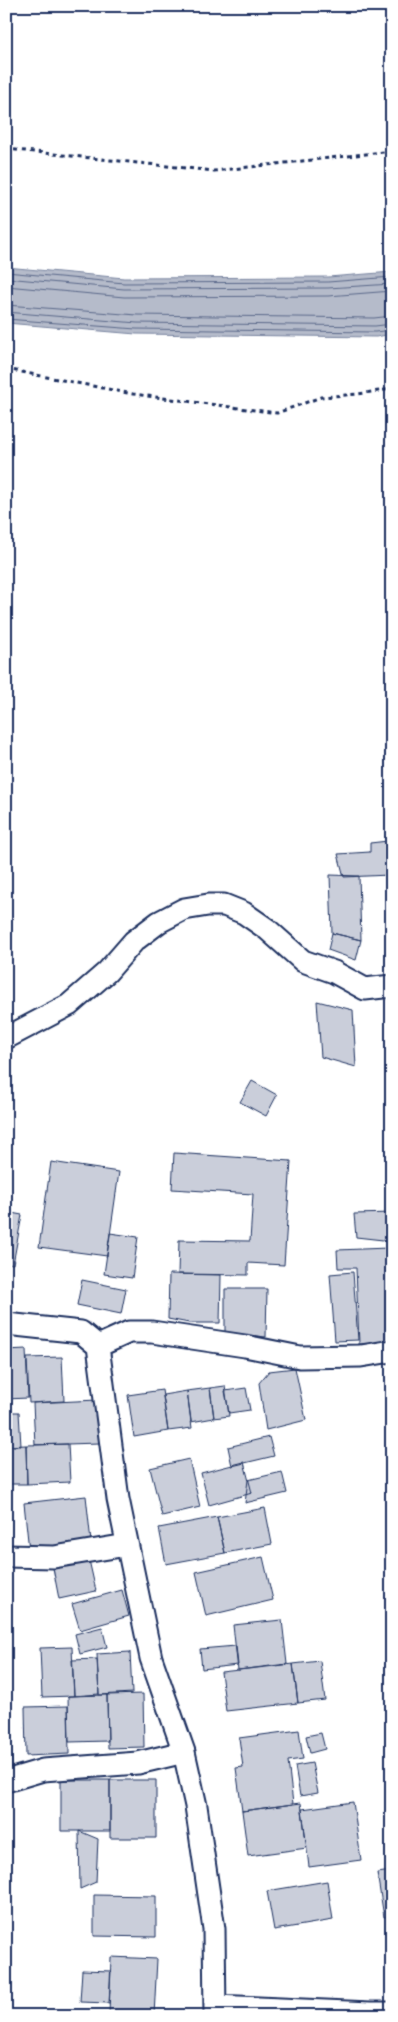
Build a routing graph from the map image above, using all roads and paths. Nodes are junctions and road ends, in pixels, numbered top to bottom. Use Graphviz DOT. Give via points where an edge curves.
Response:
graph roads {
  1 [pos="6,149"];
  2 [pos="392,151"];
  3 [pos="6,369"];
  4 [pos="392,389"];
  5 [pos="392,986"];
  6 [pos="6,1038"];
  7 [pos="6,1324"];
  8 [pos="98,1346"];
  9 [pos="392,1351"];
  10 [pos="127,1545"];
  11 [pos="6,1556"];
  12 [pos="184,1752"];
  13 [pos="6,1780"];
  14 [pos="215,2011"];
  15 [pos="392,2013"];
  1 -- 2 [label="path" via="214,171"];
  3 -- 4 [label="path" via="133,394 277,413 321,397"];
  5 -- 6 [label="street" via="365,989 334,972 303,961 244,913 224,905 208,905 184,909 159,922 134,941 107,972 69,1005"];
  7 -- 8 [label="street" via="80,1332"];
  8 -- 9 [label="street" via="129,1332 152,1332 300,1357 360,1356"];
  8 -- 10 [label="street"];
  10 -- 11 [label="street" via="54,1557"];
  10 -- 12 [label="street" via="151,1658"];
  12 -- 13 [label="street" via="138,1763 43,1770"];
  12 -- 14 [label="street" via="196,1806 214,1929"];
  14 -- 15 [label="street"];
}
